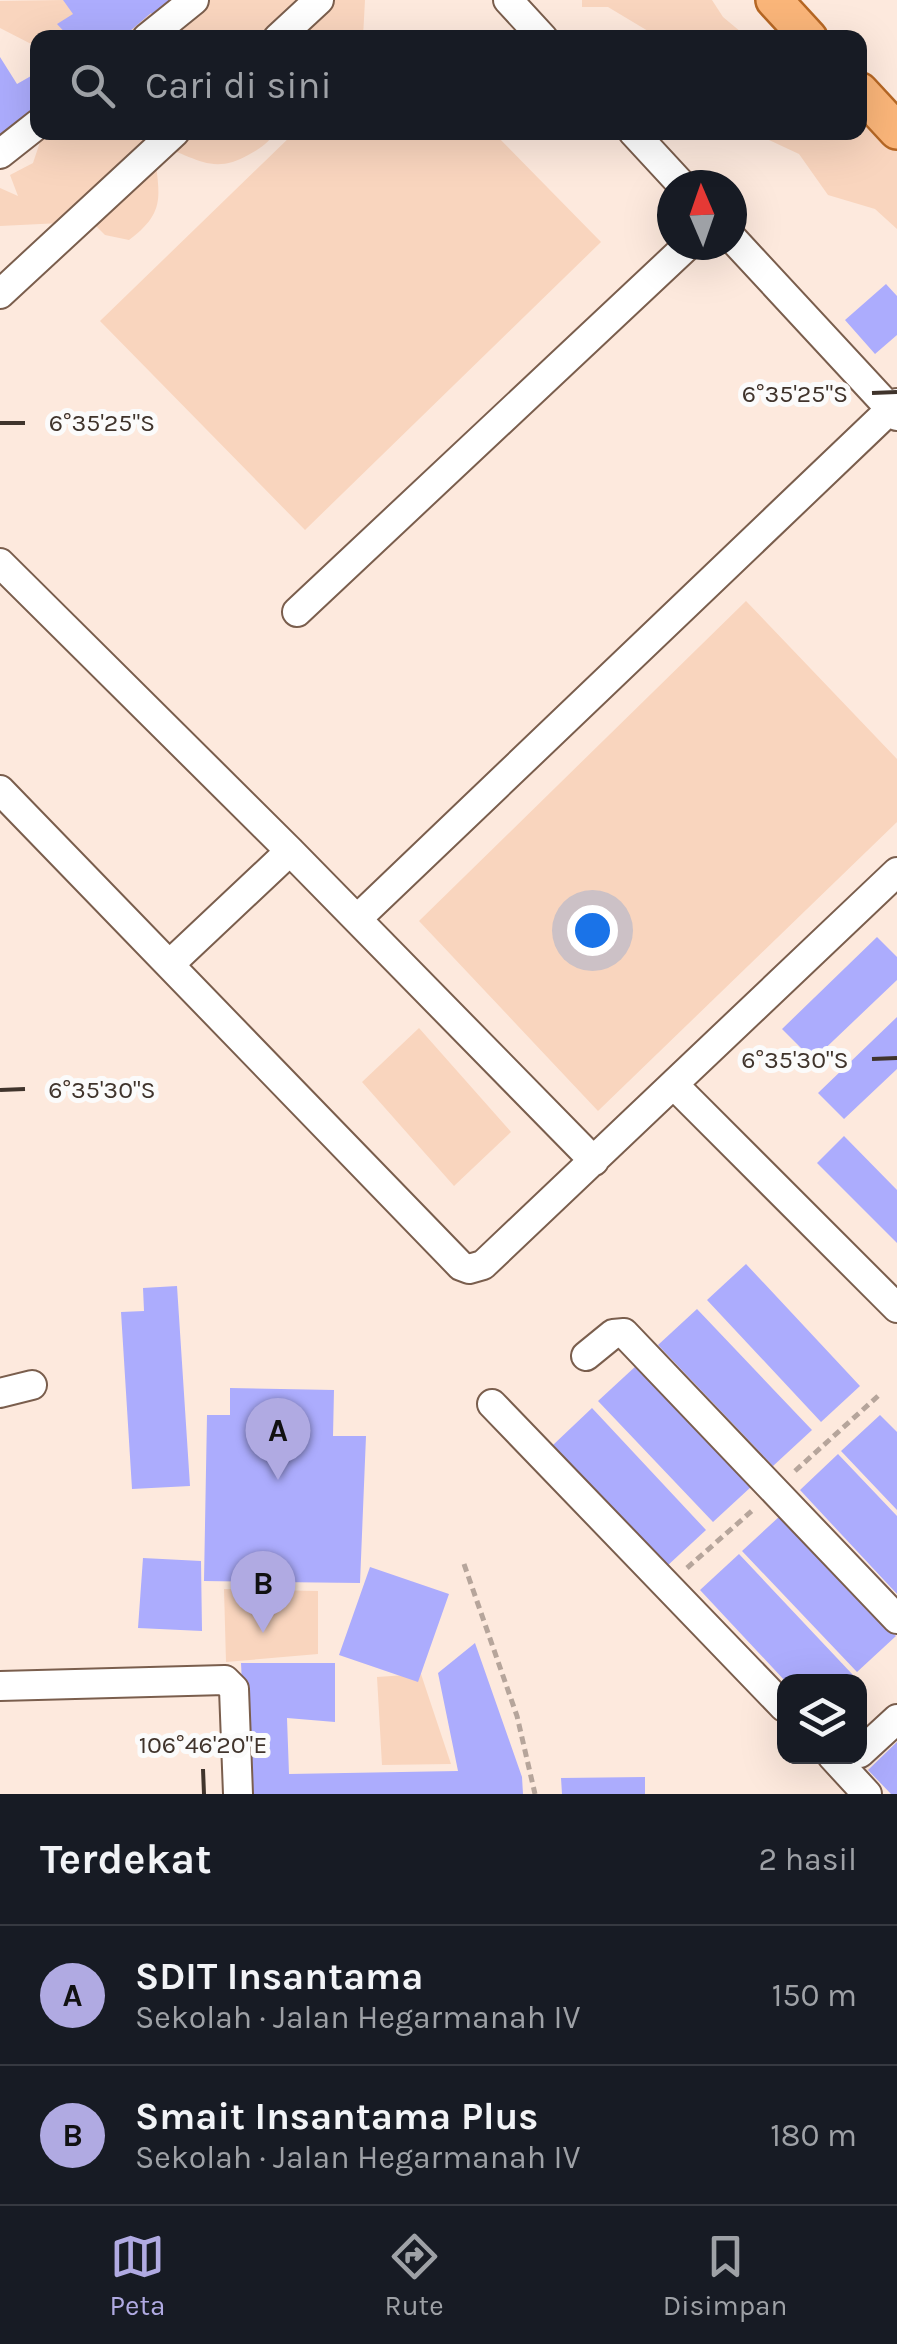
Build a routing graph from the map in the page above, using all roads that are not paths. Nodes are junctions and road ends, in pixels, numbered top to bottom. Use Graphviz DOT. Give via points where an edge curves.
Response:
graph roads {
  1 [pos="194,0"];
  2 [pos="319,0"];
  3 [pos="508,0"];
  4 [pos="774,0"];
  5 [pos="157,30"];
  6 [pos="287,30"];
  7 [pos="536,30"];
  8 [pos="802,30"];
  9 [pos="867,99"];
  10 [pos="30,130"];
  11 [pos="897,131"];
  12 [pos="166,140"];
  13 [pos="640,140"];
  14 [pos="0,154"];
  15 [pos="668,170"];
  16 [pos="747,254"];
  17 [pos="672,260"];
  18 [pos="0,294"];
  19 [pos="895,409"];
  20 [pos="0,564"];
  21 [pos="297,612"];
  22 [pos="0,790"];
  23 [pos="290,852"];
  24 [pos="897,872"];
  25 [pos="357,918"];
  26 [pos="170,964"];
  27 [pos="674,1085"];
  28 [pos="594,1161"];
  29 [pos="897,1308"];
  30 [pos="586,1356"];
  31 [pos="32,1385"];
  32 [pos="0,1393"];
  33 [pos="492,1404"];
  34 [pos="897,1619"];
  35 [pos="0,1686"];
  36 [pos="777,1700"];
  37 [pos="897,1718"];
  38 [pos="867,1743"];
  39 [pos="851,1764"];
  40 [pos="238,1794"];
  41 [pos="868,1794"];
  1 -- 5 [label="street"];
  2 -- 6 [label="street"];
  3 -- 7 [label="street"];
  4 -- 8 [label="main road"];
  9 -- 11 [label="main road"];
  10 -- 14 [label="street"];
  12 -- 18 [label="street"];
  13 -- 15 [label="street"];
  16 -- 19 [label="street"];
  17 -- 21 [label="street"];
  19 -- 25 [label="street"];
  20 -- 23 [label="street"];
  22 -- 26 [label="street"];
  23 -- 25 [label="street"];
  23 -- 26 [label="street"];
  24 -- 27 [label="street"];
  25 -- 28 [label="street"];
  26 -- 28 [label="street" via="461,1266 482,1265"];
  27 -- 28 [label="street"];
  27 -- 29 [label="street"];
  30 -- 34 [label="street" via="613,1334 624,1334"];
  31 -- 32 [label="street"];
  33 -- 36 [label="street"];
  35 -- 40 [label="street" via="225,1680 234,1689"];
  37 -- 38 [label="street"];
  39 -- 41 [label="street"];
}
